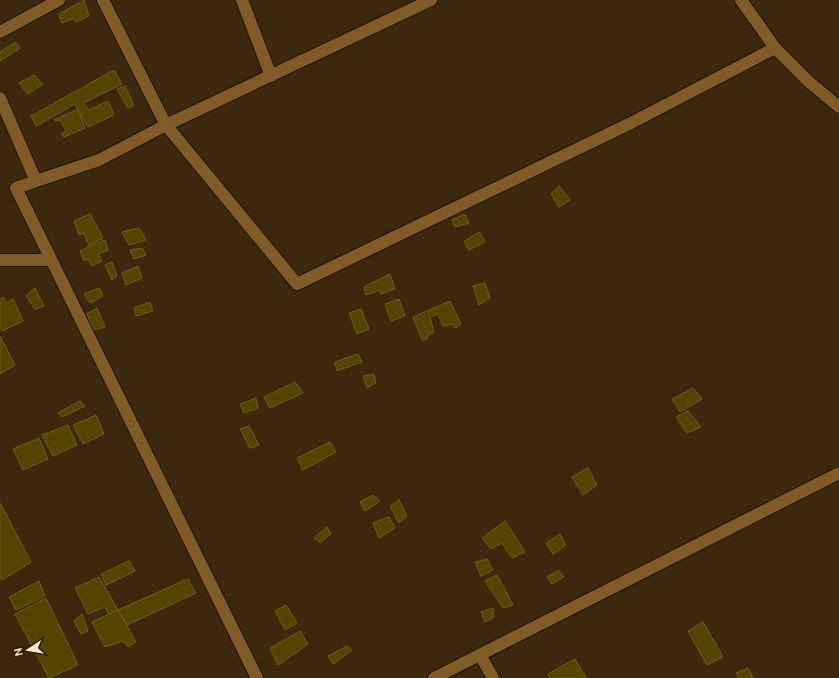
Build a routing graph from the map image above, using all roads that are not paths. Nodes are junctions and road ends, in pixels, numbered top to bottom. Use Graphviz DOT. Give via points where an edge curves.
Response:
graph roads {
  1 [pos="59,0"];
  2 [pos="103,0"];
  3 [pos="242,0"];
  4 [pos="431,0"];
  5 [pos="741,0"];
  6 [pos="0,32"];
  7 [pos="775,48"];
  8 [pos="271,76"];
  9 [pos="0,98"];
  10 [pos="839,108"];
  11 [pos="166,125"];
  12 [pos="36,181"];
  13 [pos="0,260"];
  14 [pos="51,260"];
  15 [pos="839,473"];
  16 [pos="480,655"];
  17 [pos="257,678"];
  18 [pos="434,678"];
  19 [pos="493,678"];
  1 -- 6 [label="street"];
  2 -- 11 [label="street"];
  3 -- 8 [label="street"];
  4 -- 8 [label="street"];
  5 -- 7 [label="street"];
  7 -- 10 [label="street"];
  7 -- 11 [label="street" via="631,123 297,284"];
  8 -- 11 [label="street"];
  9 -- 12 [label="street"];
  11 -- 12 [label="street" via="99,160"];
  12 -- 14 [label="street" via="16,188"];
  13 -- 14 [label="street"];
  14 -- 17 [label="street"];
  15 -- 16 [label="street"];
  16 -- 18 [label="street"];
  16 -- 19 [label="street"];
}
